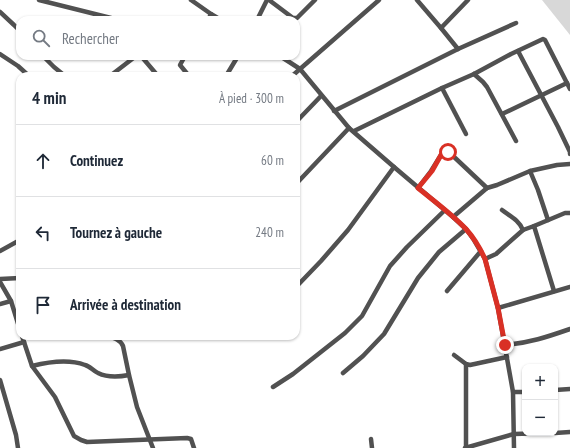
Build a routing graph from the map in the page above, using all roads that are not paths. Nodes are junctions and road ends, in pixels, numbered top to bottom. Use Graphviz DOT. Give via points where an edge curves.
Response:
graph roads {
  1 [pos="40,0"];
  2 [pos="191,0"];
  3 [pos="268,0"];
  4 [pos="315,0"];
  5 [pos="379,0"];
  6 [pos="417,0"];
  7 [pos="468,0"];
  8 [pos="0,12"];
  9 [pos="211,14"];
  10 [pos="101,16"];
  11 [pos="214,16"];
  12 [pos="259,16"];
  13 [pos="289,16"];
  14 [pos="299,16"];
  15 [pos="516,23"];
  16 [pos="16,27"];
  17 [pos="441,28"];
  18 [pos="458,49"];
  19 [pos="518,51"];
  20 [pos="0,54"];
  21 [pos="47,60"];
  22 [pos="131,60"];
  23 [pos="144,60"];
  24 [pos="183,60"];
  25 [pos="236,60"];
  26 [pos="286,60"];
  27 [pos="300,69"];
  28 [pos="25,72"];
  29 [pos="60,72"];
  30 [pos="115,72"];
  31 [pos="155,72"];
  32 [pos="185,72"];
  33 [pos="228,72"];
  34 [pos="297,72"];
  35 [pos="474,74"];
  36 [pos="567,83"];
  37 [pos="442,88"];
  38 [pos="570,89"];
  39 [pos="541,95"];
  40 [pos="321,96"];
  41 [pos="334,111"];
  42 [pos="502,114"];
  43 [pos="300,118"];
  44 [pos="349,128"];
  45 [pos="354,132"];
  46 [pos="466,134"];
  47 [pos="516,141"];
  48 [pos="570,154"];
  49 [pos="570,164"];
  50 [pos="394,167"];
  51 [pos="530,171"];
  52 [pos="300,180"];
  53 [pos="418,188"];
  54 [pos="487,188"];
  55 [pos="445,210"];
  56 [pos="502,210"];
  57 [pos="570,214"];
  58 [pos="454,217"];
  59 [pos="548,220"];
  60 [pos="534,226"];
  61 [pos="466,229"];
  62 [pos="523,230"];
  63 [pos="16,242"];
  64 [pos="0,251"];
  65 [pos="481,251"];
  66 [pos="485,259"];
  67 [pos="16,278"];
  68 [pos="0,279"];
  69 [pos="0,282"];
  70 [pos="300,283"];
  71 [pos="570,287"];
  72 [pos="446,291"];
  73 [pos="554,292"];
  74 [pos="11,301"];
  75 [pos="0,304"];
  76 [pos="498,308"];
  77 [pos="16,317"];
  78 [pos="570,329"];
  79 [pos="118,340"];
  80 [pos="24,342"];
  81 [pos="505,345"];
  82 [pos="0,350"];
  83 [pos="454,355"];
  84 [pos="507,357"];
  85 [pos="466,364"];
  86 [pos="32,366"];
  87 [pos="343,373"];
  88 [pos="129,375"];
  89 [pos="0,380"];
  90 [pos="274,387"];
  91 [pos="570,389"];
  92 [pos="558,390"];
  93 [pos="513,392"];
  94 [pos="522,392"];
  95 [pos="570,432"];
  96 [pos="558,433"];
  97 [pos="514,434"];
  98 [pos="522,434"];
  99 [pos="370,439"];
  100 [pos="150,440"];
  101 [pos="87,442"];
  102 [pos="18,448"];
  103 [pos="84,448"];
  104 [pos="153,448"];
  105 [pos="194,448"];
  106 [pos="372,448"];
  107 [pos="466,448"];
  108 [pos="514,448"];
  1 -- 10 [label="street"];
  2 -- 9 [label="street"];
  3 -- 12 [label="street"];
  3 -- 13 [label="street"];
  4 -- 14 [label="street"];
  5 -- 27 [label="street"];
  6 -- 17 [label="street"];
  7 -- 17 [label="street"];
  8 -- 16 [label="street"];
  9 -- 11 [label="street"];
  15 -- 18 [label="street"];
  17 -- 18 [label="street"];
  18 -- 41 [label="street"];
  19 -- 35 [label="street"];
  19 -- 36 [label="street" via="545,40"];
  19 -- 39 [label="street"];
  20 -- 28 [label="street"];
  21 -- 29 [label="street"];
  22 -- 30 [label="street"];
  23 -- 31 [label="street"];
  24 -- 32 [label="street" via="180,65"];
  25 -- 33 [label="street"];
  26 -- 27 [label="street"];
  27 -- 34 [label="street"];
  27 -- 40 [label="street"];
  35 -- 37 [label="street"];
  35 -- 42 [label="street" via="484,82"];
  36 -- 38 [label="street"];
  36 -- 39 [label="street"];
  37 -- 45 [label="street"];
  37 -- 46 [label="street"];
  39 -- 42 [label="street"];
  39 -- 48 [label="street"];
  40 -- 41 [label="street"];
  40 -- 43 [label="street"];
  41 -- 44 [label="street"];
  42 -- 47 [label="street"];
  44 -- 45 [label="street"];
  44 -- 52 [label="street"];
  45 -- 50 [label="street"];
  49 -- 51 [label="street"];
  50 -- 53 [label="street"];
  50 -- 70 [label="street" via="348,230"];
  51 -- 54 [label="street"];
  51 -- 59 [label="street"];
  53 -- 54 [label="street" via="441,155 448,152"];
  53 -- 55 [label="street"];
  54 -- 58 [label="street"];
  55 -- 58 [label="street"];
  55 -- 90 [label="street" via="390,266 362,316 345,333"];
  56 -- 62 [label="street" via="516,220"];
  57 -- 59 [label="street" via="568,212"];
  58 -- 61 [label="street"];
  59 -- 60 [label="street"];
  60 -- 62 [label="street"];
  60 -- 73 [label="street"];
  61 -- 65 [label="street"];
  61 -- 87 [label="street" via="439,252 418,278 384,334"];
  62 -- 66 [label="street" via="496,254"];
  63 -- 64 [label="street"];
  65 -- 66 [label="street"];
  65 -- 72 [label="street"];
  66 -- 76 [label="street"];
  67 -- 68 [label="street"];
  69 -- 74 [label="street"];
  71 -- 73 [label="street"];
  73 -- 76 [label="street"];
  74 -- 75 [label="street"];
  74 -- 77 [label="street"];
  76 -- 81 [label="street"];
  78 -- 81 [label="street" via="540,339"];
  79 -- 88 [label="street" via="123,346"];
  80 -- 82 [label="street"];
  80 -- 86 [label="street"];
  81 -- 84 [label="street"];
  83 -- 85 [label="street"];
  84 -- 85 [label="street" via="474,365"];
  84 -- 93 [label="street"];
  85 -- 107 [label="street"];
  86 -- 88 [label="street" via="69,362 85,365 108,377"];
  86 -- 101 [label="street" via="55,398 74,436"];
  88 -- 100 [label="street"];
  89 -- 102 [label="street"];
  91 -- 92 [label="street"];
  93 -- 94 [label="street"];
  93 -- 97 [label="street"];
  95 -- 96 [label="street"];
  97 -- 98 [label="street"];
  97 -- 107 [label="street"];
  97 -- 108 [label="street"];
  99 -- 106 [label="street"];
  100 -- 101 [label="street"];
  100 -- 104 [label="street"];
  100 -- 105 [label="street" via="187,438 192,439"];
  101 -- 103 [label="street"];
}
